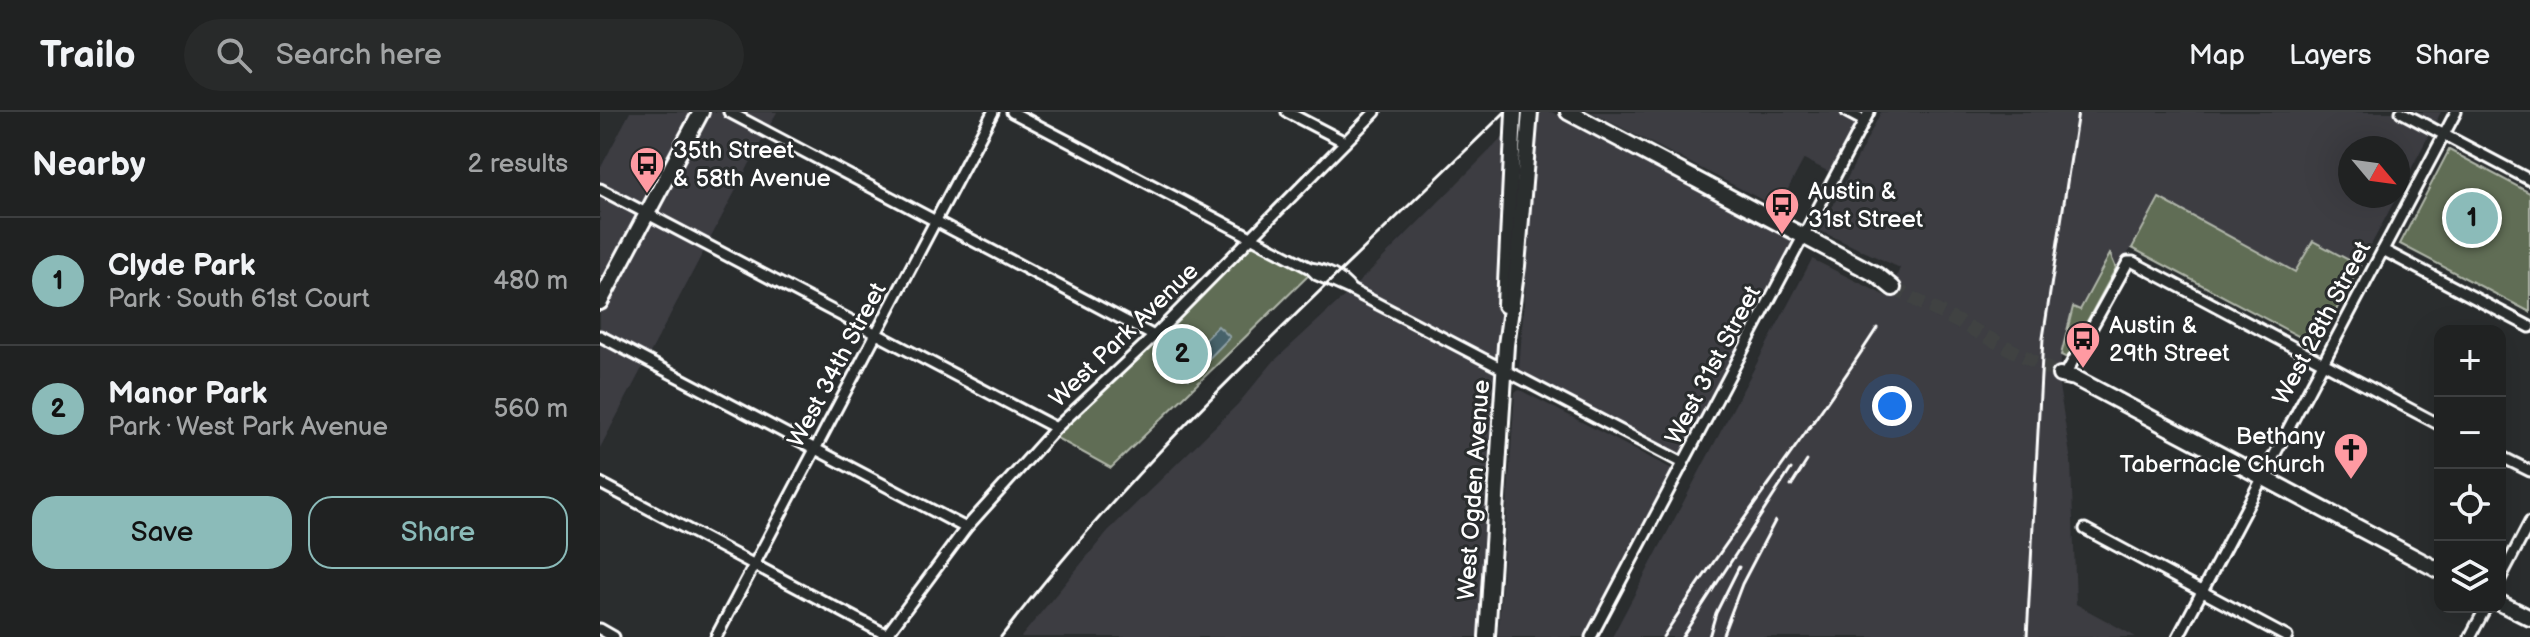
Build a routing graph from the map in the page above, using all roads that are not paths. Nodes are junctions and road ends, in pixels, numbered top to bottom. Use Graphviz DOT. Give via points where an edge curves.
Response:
graph roads {
  1 [pos="701,112"];
  2 [pos="729,112"];
  3 [pos="993,112"];
  4 [pos="1012,112"];
  5 [pos="1287,112"];
  6 [pos="1375,112"];
  7 [pos="1514,112"];
  8 [pos="1530,112"];
  9 [pos="1568,112"];
  10 [pos="1847,112"];
  11 [pos="2401,112"];
  12 [pos="2456,112"];
  13 [pos="1867,117"];
  14 [pos="2445,134"];
  15 [pos="1345,142"];
  16 [pos="2530,180"];
  17 [pos="600,189"];
  18 [pos="647,214"];
  19 [pos="936,221"];
  20 [pos="1804,236"];
  21 [pos="1251,237"];
  22 [pos="2383,250"];
  23 [pos="1895,284"];
  24 [pos="600,302"];
  25 [pos="2530,327"];
  26 [pos="876,334"];
  27 [pos="600,336"];
  28 [pos="1154,336"];
  29 [pos="1506,345"];
  30 [pos="2323,364"];
  31 [pos="1504,370"];
  32 [pos="2066,372"];
  33 [pos="2434,422"];
  34 [pos="1056,428"];
  35 [pos="815,449"];
  36 [pos="2506,459"];
  37 [pos="1683,463"];
  38 [pos="2530,471"];
  39 [pos="2262,477"];
  40 [pos="600,483"];
  41 [pos="2530,522"];
  42 [pos="966,528"];
  43 [pos="2085,529"];
  44 [pos="755,564"];
  45 [pos="2434,568"];
  46 [pos="2506,568"];
  47 [pos="2202,592"];
  48 [pos="2506,606"];
  49 [pos="2483,613"];
  50 [pos="2530,618"];
  51 [pos="600,629"];
  52 [pos="886,636"];
  53 [pos="614,637"];
  54 [pos="716,637"];
  55 [pos="1487,637"];
  56 [pos="1591,637"];
  57 [pos="2178,637"];
  58 [pos="2287,637"];
  59 [pos="2470,637"];
  1 -- 18 [label="street"];
  2 -- 19 [label="street"];
  3 -- 19 [label="street, West 34th Street"];
  4 -- 21 [label="street"];
  5 -- 15 [label="street"];
  6 -- 15 [label="street, West Park Avenue"];
  7 -- 29 [label="street, West Ogden Avenue" via="1504,269"];
  8 -- 29 [label="street, West Ogden Avenue"];
  9 -- 20 [label="street"];
  10 -- 13 [label="street"];
  11 -- 14 [label="street"];
  12 -- 14 [label="street, West 28th Street"];
  13 -- 20 [label="street, West 31st Street"];
  14 -- 16 [label="street"];
  14 -- 22 [label="street, West 28th Street"];
  15 -- 21 [label="street, West Park Avenue"];
  17 -- 18 [label="street"];
  18 -- 24 [label="street"];
  18 -- 26 [label="street"];
  19 -- 26 [label="street, West 34th Street"];
  19 -- 28 [label="street"];
  20 -- 23 [label="street"];
  20 -- 37 [label="street, West 31st Street"];
  21 -- 28 [label="street, West Park Avenue"];
  21 -- 31 [label="street" via="1346,282 1351,290"];
  22 -- 25 [label="street"];
  22 -- 30 [label="street, West 28th Street"];
  26 -- 34 [label="street"];
  26 -- 35 [label="street, West 34th Street"];
  27 -- 35 [label="street"];
  28 -- 34 [label="street, West Park Avenue"];
  29 -- 31 [label="street, West Ogden Avenue"];
  30 -- 32 [label="street" via="2128,262"];
  30 -- 33 [label="street"];
  30 -- 39 [label="street, West 28th Street"];
  31 -- 37 [label="street"];
  31 -- 55 [label="street, West Ogden Avenue"];
  32 -- 39 [label="street"];
  34 -- 42 [label="street, West Park Avenue"];
  35 -- 42 [label="street"];
  35 -- 44 [label="street, West 34th Street"];
  36 -- 38 [label="street"];
  37 -- 56 [label="street, West 31st Street"];
  39 -- 45 [label="street"];
  39 -- 47 [label="street, West 28th Street"];
  40 -- 44 [label="street"];
  41 -- 46 [label="street"];
  42 -- 52 [label="street, West Park Avenue"];
  43 -- 47 [label="street"];
  44 -- 52 [label="street"];
  44 -- 54 [label="street, West 34th Street"];
  47 -- 57 [label="street, West 28th Street"];
  47 -- 58 [label="street"];
  48 -- 50 [label="street"];
  49 -- 59 [label="street"];
  51 -- 53 [label="street"];
}
